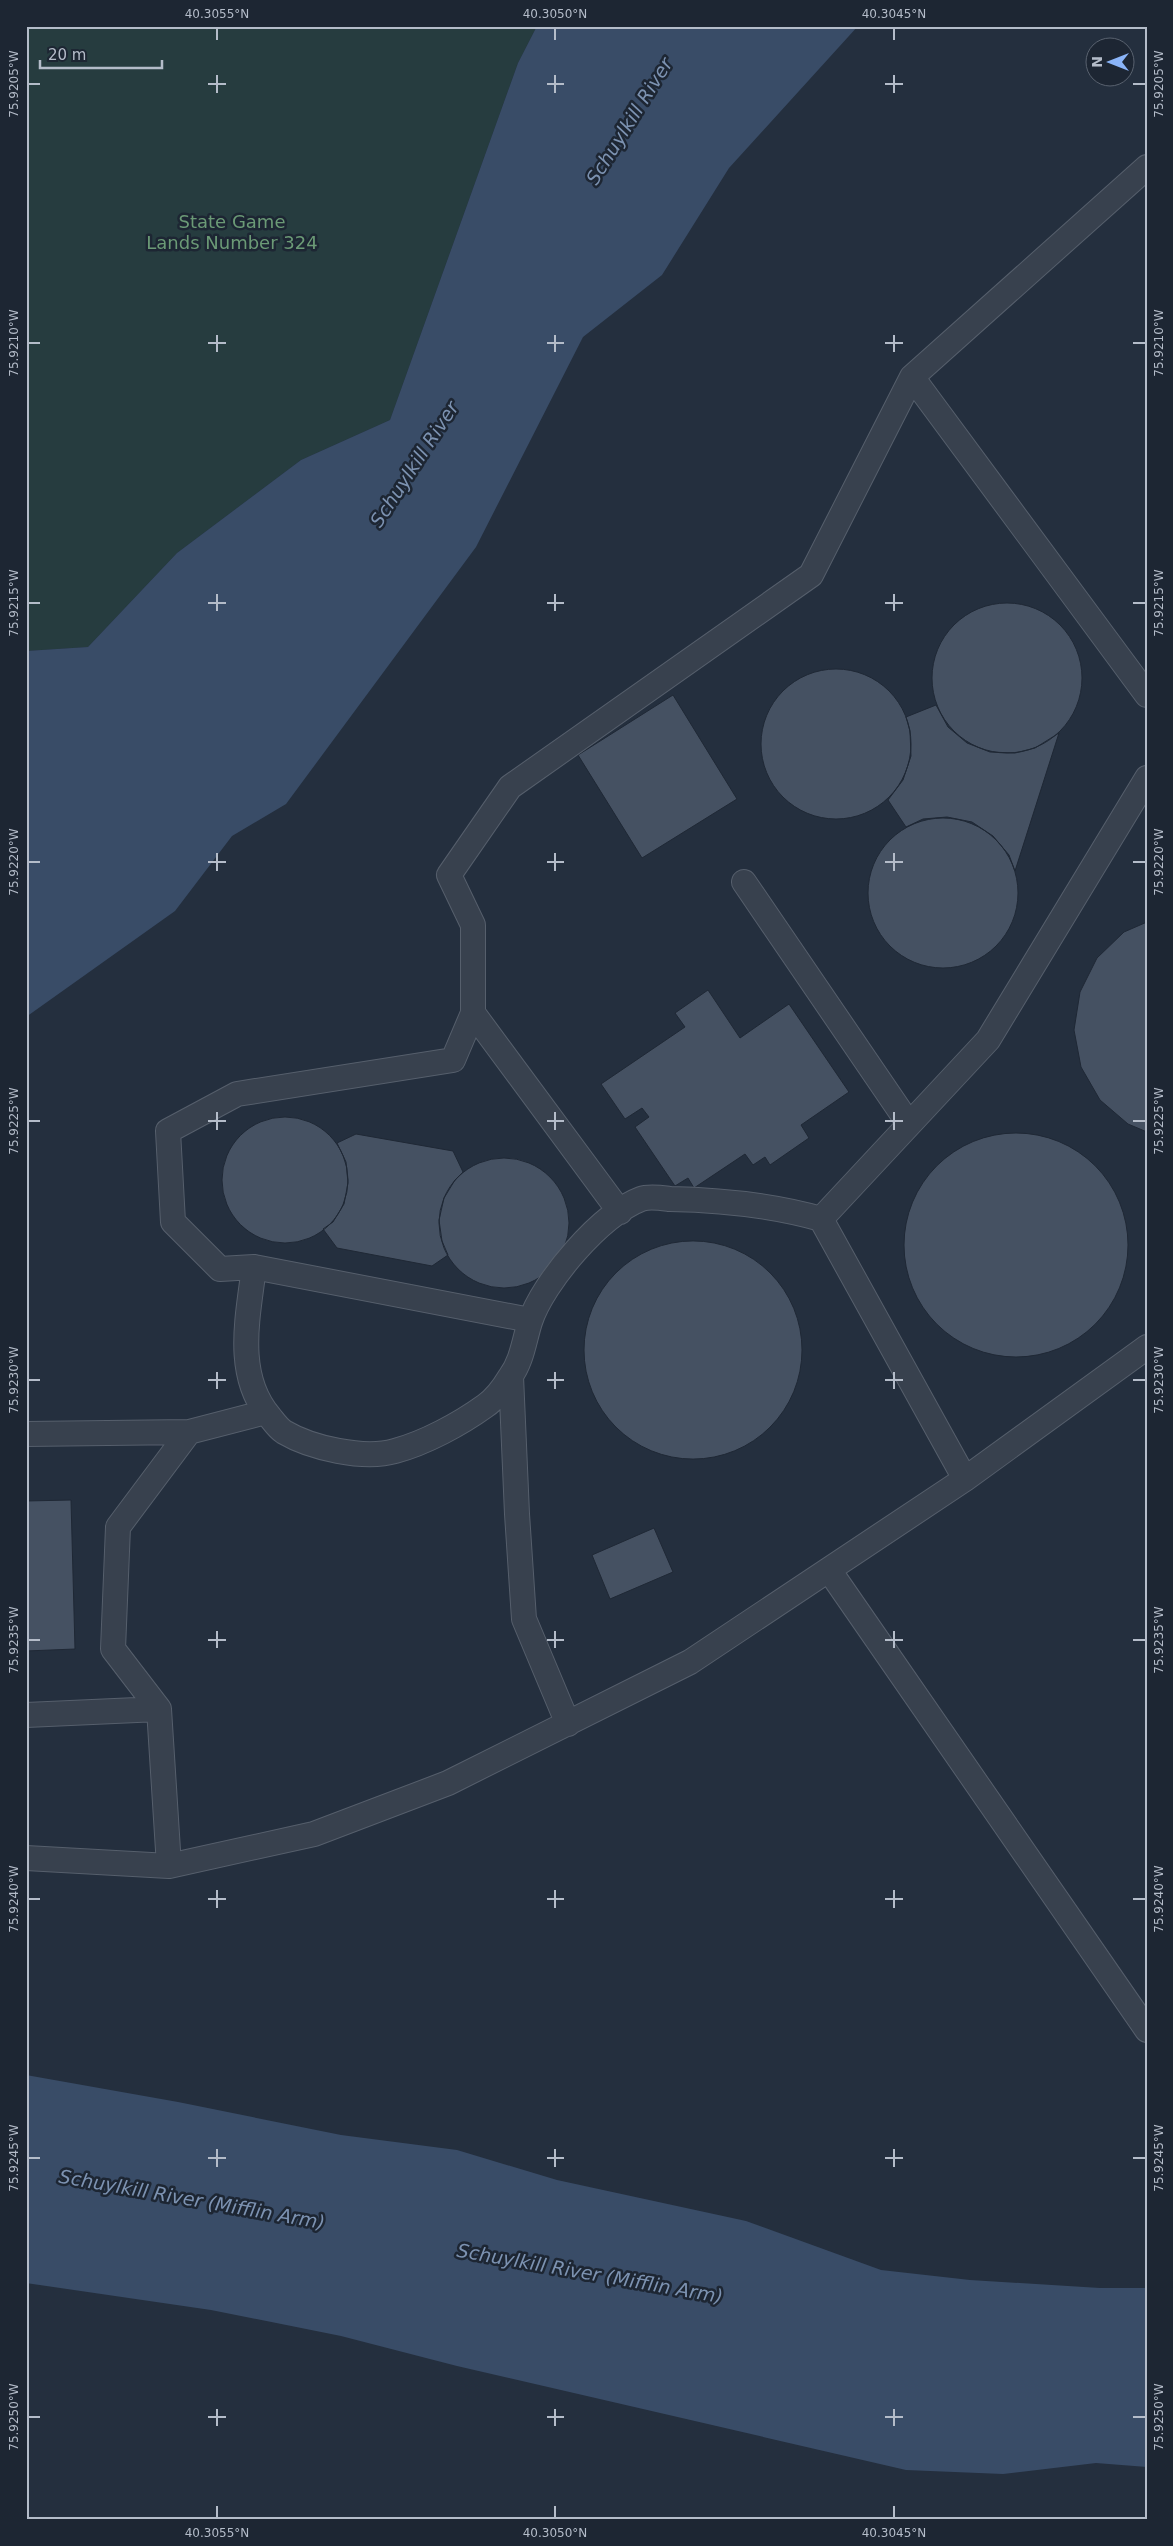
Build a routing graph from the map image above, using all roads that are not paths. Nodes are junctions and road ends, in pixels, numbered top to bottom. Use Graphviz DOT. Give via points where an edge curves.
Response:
graph roads {
  1 [pos="1147,167"];
  2 [pos="912,376"];
  3 [pos="1147,696"];
  4 [pos="1147,778"];
  5 [pos="744,882"];
  6 [pos="473,1013"];
  7 [pos="909,1124"];
  8 [pos="620,1212"];
  9 [pos="821,1219"];
  10 [pos="254,1267"];
  11 [pos="530,1320"];
  12 [pos="1147,1346"];
  13 [pos="512,1376"];
  14 [pos="266,1412"];
  15 [pos="189,1432"];
  16 [pos="26,1434"];
  17 [pos="964,1479"];
  18 [pos="829,1570"];
  19 [pos="159,1708"];
  20 [pos="26,1715"];
  21 [pos="568,1724"];
  22 [pos="26,1858"];
  23 [pos="169,1866"];
  24 [pos="1147,2030"];
  1 -- 2 [label="lane"];
  2 -- 3 [label="lane"];
  2 -- 6 [label="lane" via="812,575 510,787 449,875 473,925"];
  4 -- 7 [label="lane" via="988,1040"];
  5 -- 7 [label="lane"];
  6 -- 8 [label="lane"];
  6 -- 10 [label="lane" via="452,1060 236,1094 168,1131 173,1222 220,1269"];
  7 -- 9 [label="lane"];
  8 -- 9 [label="lane" via="642,1198 706,1200 788,1210"];
  8 -- 11 [label="lane" via="600,1225 558,1272"];
  9 -- 17 [label="lane"];
  10 -- 11 [label="lane"];
  10 -- 14 [label="lane" via="246,1333 248,1377 258,1403"];
  11 -- 13 [label="lane" via="524,1349"];
  12 -- 17 [label="lane"];
  13 -- 14 [label="lane" via="487,1405 433,1436 394,1452 356,1453 310,1444 282,1431"];
  13 -- 21 [label="lane" via="524,1619"];
  14 -- 15 [label="lane"];
  15 -- 16 [label="lane"];
  15 -- 19 [label="lane" via="118,1526 113,1649"];
  17 -- 18 [label="lane"];
  18 -- 21 [label="lane" via="690,1662"];
  18 -- 24 [label="lane"];
  19 -- 20 [label="lane"];
  19 -- 23 [label="lane"];
  21 -- 23 [label="lane" via="448,1783 314,1834"];
  22 -- 23 [label="lane"];
}
